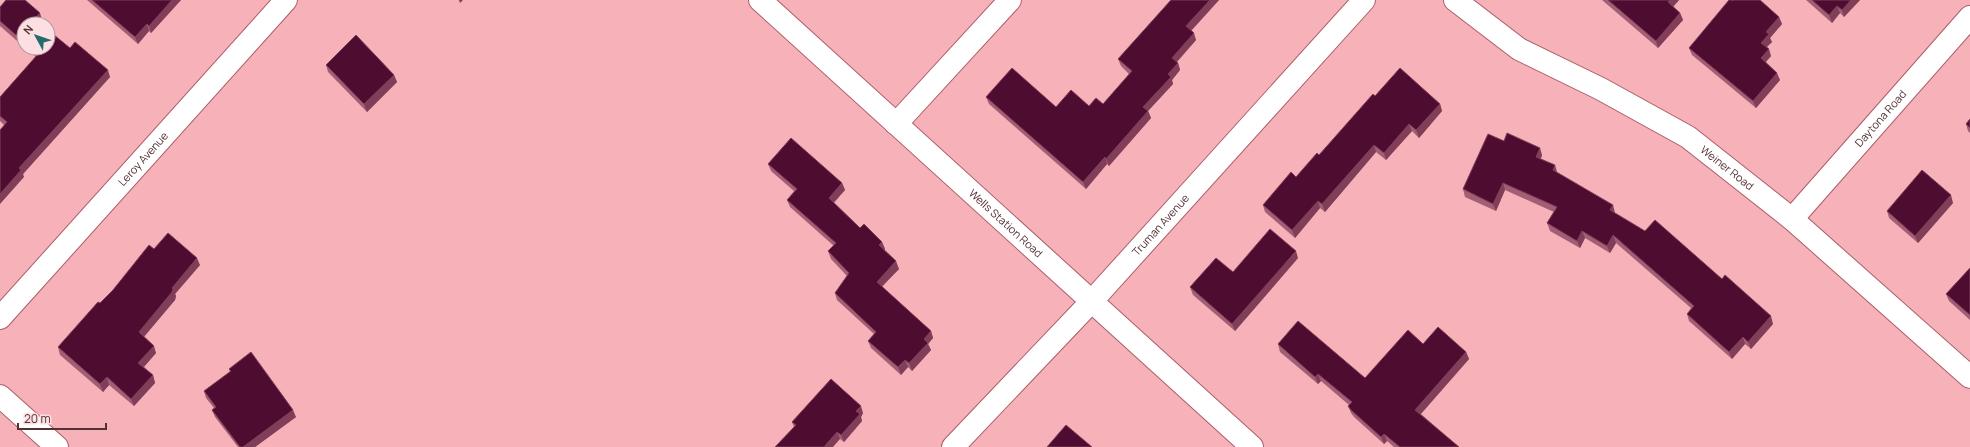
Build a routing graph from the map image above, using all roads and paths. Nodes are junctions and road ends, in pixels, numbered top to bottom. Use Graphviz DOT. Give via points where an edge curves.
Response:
graph roads {
  1 [pos="286,0"];
  2 [pos="760,0"];
  3 [pos="1010,0"];
  4 [pos="1364,0"];
  5 [pos="1455,0"];
  6 [pos="1970,18"];
  7 [pos="896,124"];
  8 [pos="1792,219"];
  9 [pos="1092,302"];
  10 [pos="0,318"];
  11 [pos="1970,377"];
  12 [pos="0,396"];
  13 [pos="57,447"];
  14 [pos="953,447"];
  15 [pos="1252,447"];
  1 -- 10 [label="street, Leroy Avenue"];
  2 -- 7 [label="street, Wells Station Road"];
  3 -- 7 [label="street"];
  4 -- 9 [label="street, Truman Avenue"];
  5 -- 8 [label="street, Weiner Road" via="1519,49 1601,89 1688,137"];
  6 -- 8 [label="street, Daytona Road"];
  7 -- 9 [label="street, Wells Station Road"];
  8 -- 11 [label="street, Weiner Road"];
  9 -- 14 [label="street, Truman Avenue"];
  9 -- 15 [label="street, Wells Station Road"];
  12 -- 13 [label="street"];
}
